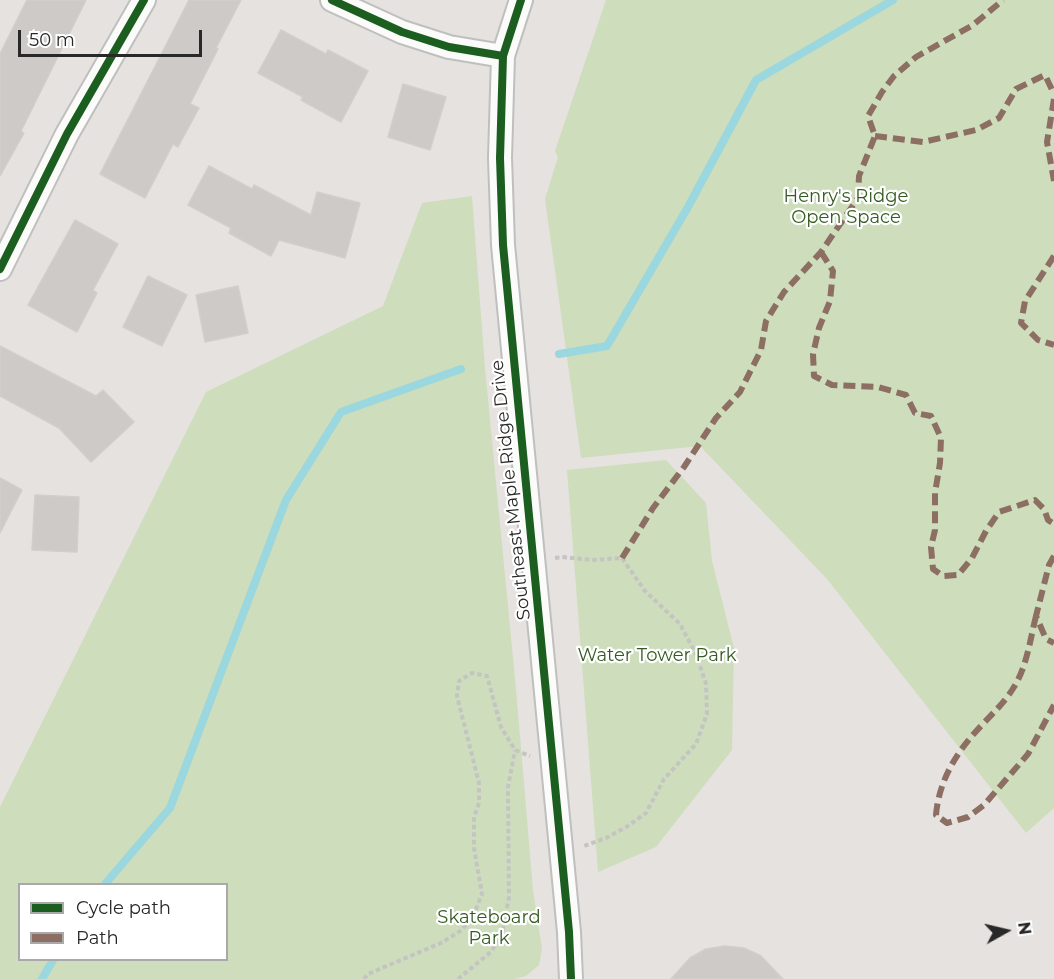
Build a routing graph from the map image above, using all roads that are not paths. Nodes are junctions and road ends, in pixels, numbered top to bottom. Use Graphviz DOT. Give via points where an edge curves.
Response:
graph roads {
  1 [pos="144,0"];
  2 [pos="332,0"];
  3 [pos="521,0"];
  4 [pos="503,56"];
  5 [pos="0,269"];
  6 [pos="572,979"];
  1 -- 5 [label="street" via="67,134"];
  2 -- 4 [label="street" via="420,38"];
  3 -- 4 [label="street, Southeast Maple Ridge Drive"];
  4 -- 6 [label="street, Southeast Maple Ridge Drive" via="503,245"];
}
